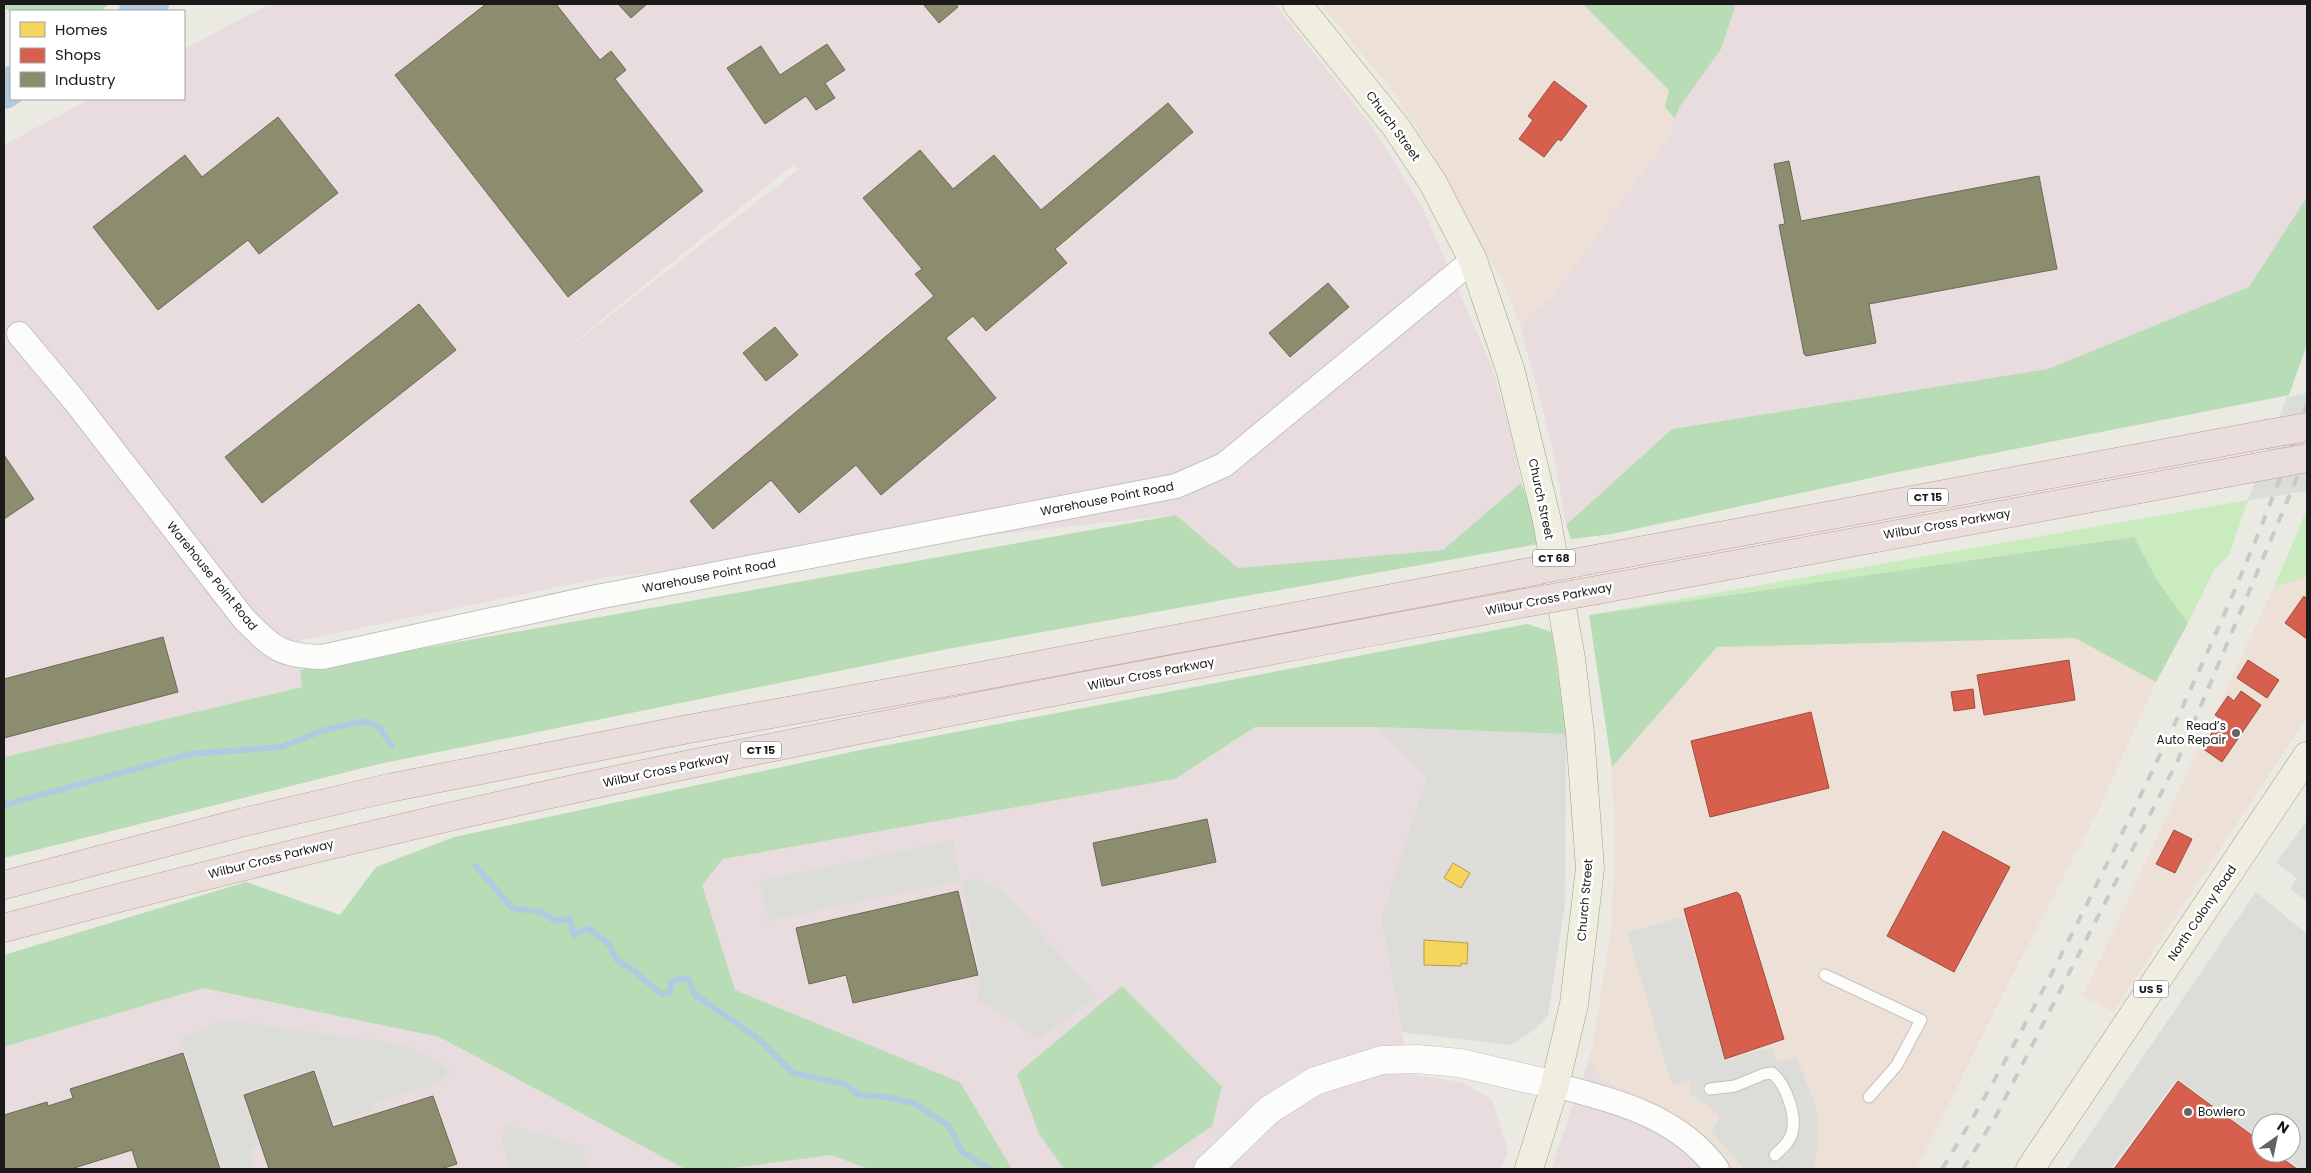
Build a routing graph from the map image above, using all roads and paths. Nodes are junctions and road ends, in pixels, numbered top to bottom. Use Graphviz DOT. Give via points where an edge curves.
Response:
graph roads {
  1 [pos="1297,4"];
  2 [pos="1473,260"];
  3 [pos="19,334"];
  4 [pos="2307,410"];
  5 [pos="2269,426"];
  6 [pos="2307,427"];
  7 [pos="2307,458"];
  8 [pos="2307,756"];
  9 [pos="4,885"];
  10 [pos="4,928"];
  11 [pos="1825,975"];
  12 [pos="1555,1085"];
  13 [pos="1710,1089"];
  14 [pos="1870,1097"];
  15 [pos="1775,1155"];
  16 [pos="1208,1169"];
  17 [pos="1529,1169"];
  18 [pos="1718,1169"];
  19 [pos="2030,1169"];
  1 -- 2 [label="main road, Church Street / CT 68" via="1396,127 1433,183"];
  2 -- 3 [label="street, Warehouse Point Road" via="1224,465 1176,486 596,597 322,657 297,656 270,645 244,619"];
  2 -- 12 [label="main road, Church Street / CT 68" via="1511,372 1533,462 1560,589 1580,733 1590,868 1574,1004"];
  4 -- 5 [label="highway"];
  5 -- 6 [label="highway, bridge"];
  5 -- 9 [label="highway, CT 15, bridge" via="2077,470 683,730 389,788"];
  7 -- 10 [label="highway, Wilbur Cross Parkway / CT 15, bridge" via="968,708 692,764 270,859"];
  8 -- 19 [label="main road, North Colony Road / US 5"];
  11 -- 14 [label="lane" via="1921,1020 1897,1064"];
  12 -- 16 [label="street" via="1460,1063 1382,1060 1315,1081 1269,1110"];
  12 -- 17 [label="main road, Church Street / CT 68"];
  12 -- 18 [label="street" via="1615,1101 1659,1119 1676,1129"];
  13 -- 15 [label="lane" via="1735,1086 1764,1074 1772,1073 1779,1078 1793,1115 1793,1131 1790,1140"];
}
